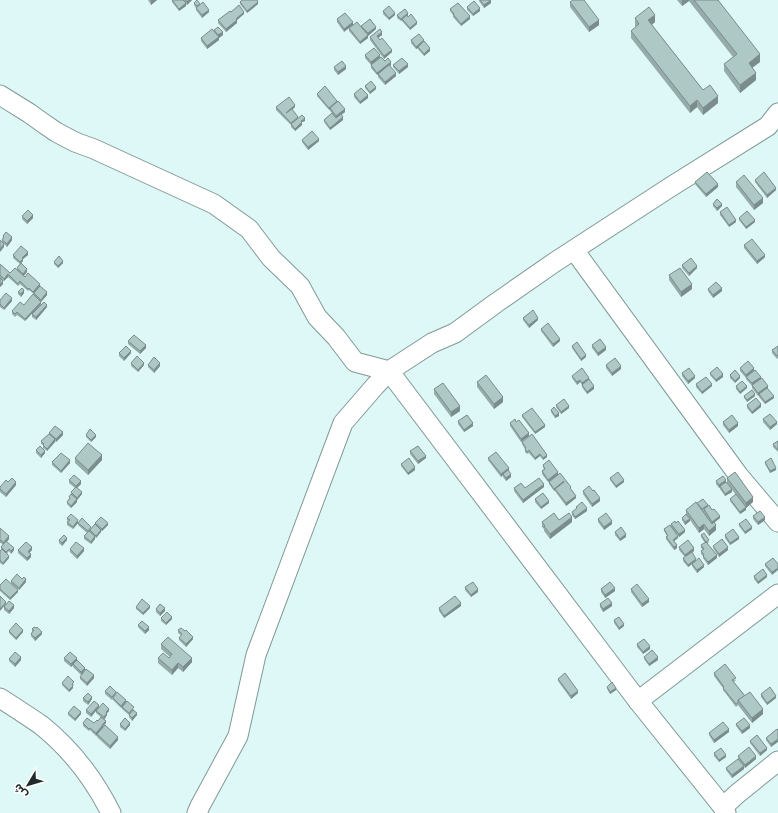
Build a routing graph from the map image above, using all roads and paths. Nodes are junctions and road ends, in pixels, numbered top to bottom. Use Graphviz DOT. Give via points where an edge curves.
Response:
graph roads {
  1 [pos="0,95"];
  2 [pos="778,113"];
  3 [pos="574,250"];
  4 [pos="389,371"];
  5 [pos="778,522"];
  6 [pos="778,594"];
  7 [pos="0,698"];
  8 [pos="638,701"];
  9 [pos="778,761"];
  10 [pos="724,810"];
  11 [pos="111,813"];
  12 [pos="197,813"];
  1 -- 4 [label="street" via="75,142 214,204 249,229 272,258 300,286 317,317 355,362"];
  2 -- 3 [label="street" via="768,126"];
  3 -- 4 [label="street" via="455,334 432,343"];
  3 -- 5 [label="street" via="739,476"];
  4 -- 8 [label="street"];
  4 -- 12 [label="street" via="343,423 256,655 238,736"];
  6 -- 8 [label="street"];
  7 -- 11 [label="street" via="40,725 78,760"];
  8 -- 10 [label="street"];
  9 -- 10 [label="street" via="737,794"];
}
